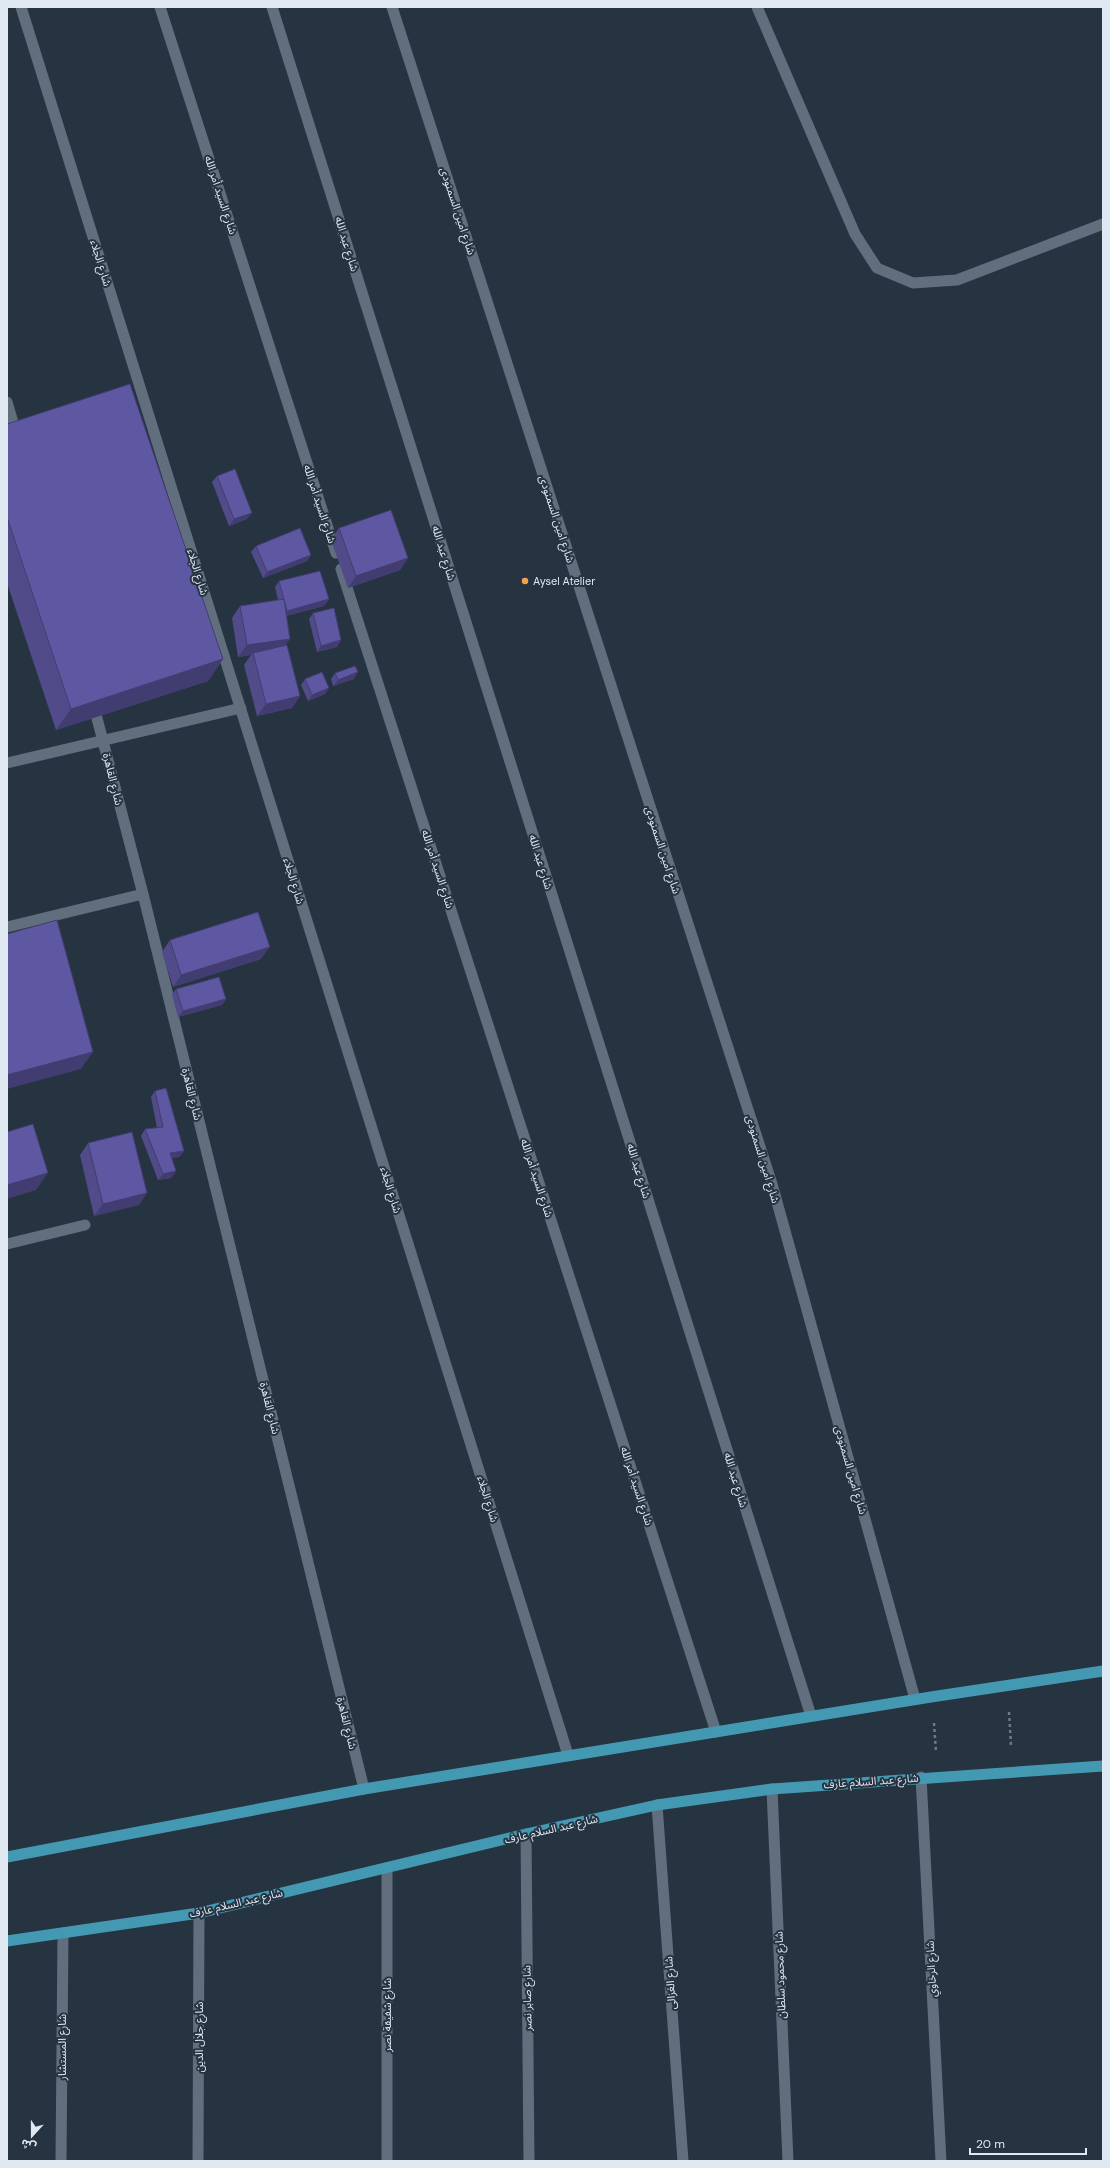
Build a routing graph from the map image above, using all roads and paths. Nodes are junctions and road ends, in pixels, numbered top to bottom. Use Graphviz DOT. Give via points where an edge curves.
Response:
graph roads {
  1 [pos="21,7"];
  2 [pos="160,7"];
  3 [pos="272,7"];
  4 [pos="392,7"];
  5 [pos="758,7"];
  6 [pos="1103,224"];
  7 [pos="7,402"];
  8 [pos="20,447"];
  9 [pos="90,696"];
  10 [pos="241,708"];
  11 [pos="103,741"];
  12 [pos="7,763"];
  13 [pos="143,894"];
  14 [pos="7,927"];
  15 [pos="85,1225"];
  16 [pos="7,1244"];
  17 [pos="1103,1671"];
  18 [pos="1007,1686"];
  19 [pos="931,1697"];
  20 [pos="915,1700"];
  21 [pos="811,1716"];
  22 [pos="716,1732"];
  23 [pos="568,1755"];
  24 [pos="1103,1766"];
  25 [pos="1013,1772"];
  26 [pos="938,1776"];
  27 [pos="921,1777"];
  28 [pos="364,1789"];
  29 [pos="772,1789"];
  30 [pos="658,1805"];
  31 [pos="526,1834"];
  32 [pos="7,1857"];
  33 [pos="387,1869"];
  34 [pos="199,1913"];
  35 [pos="63,1933"];
  36 [pos="7,1941"];
  37 [pos="61,2161"];
  38 [pos="198,2161"];
  39 [pos="387,2161"];
  40 [pos="529,2161"];
  41 [pos="683,2161"];
  42 [pos="788,2161"];
  43 [pos="941,2161"];
  1 -- 10 [label="street, شارع الجلاء"];
  2 -- 22 [label="street, شارع السيد أمر الله"];
  3 -- 21 [label="street, شارع عبد الله"];
  4 -- 20 [label="street, شارع امين السمنودى" via="772,1184"];
  5 -- 6 [label="street" via="855,234 877,268 913,283 957,280"];
  7 -- 8 [label="street"];
  9 -- 11 [label="street, شارع القاهرة"];
  10 -- 11 [label="street"];
  10 -- 23 [label="street, شارع الجلاء"];
  11 -- 12 [label="street"];
  11 -- 13 [label="street, شارع القاهرة"];
  13 -- 14 [label="street"];
  13 -- 28 [label="street, شارع القاهرة"];
  15 -- 16 [label="street"];
  17 -- 18 [label="main road"];
  18 -- 19 [label="main road"];
  18 -- 25 [label="path"];
  19 -- 20 [label="main road"];
  19 -- 26 [label="path"];
  20 -- 21 [label="main road"];
  21 -- 22 [label="main road"];
  22 -- 23 [label="main road"];
  23 -- 28 [label="main road"];
  24 -- 25 [label="main road, شارع عبد السلام عارف"];
  25 -- 26 [label="main road, شارع عبد السلام عارف"];
  26 -- 27 [label="main road, شارع عبد السلام عارف"];
  27 -- 29 [label="main road, شارع عبد السلام عارف"];
  27 -- 43 [label="street, شارع الرخاوي"];
  28 -- 32 [label="main road"];
  29 -- 30 [label="main road, شارع عبد السلام عارف"];
  29 -- 42 [label="street, شارع محمود سلطان"];
  30 -- 31 [label="main road, شارع عبد السلام عارف"];
  30 -- 41 [label="street, شارع الغزالى"];
  31 -- 33 [label="main road, شارع عبد السلام عارف"];
  31 -- 40 [label="street, شارع صابر نصر"];
  33 -- 34 [label="main road, شارع عبد السلام عارف"];
  33 -- 39 [label="street, شارع شفيقة نصر"];
  34 -- 35 [label="main road, شارع عبد السلام عارف"];
  34 -- 38 [label="street, شارع جلال الدين"];
  35 -- 36 [label="main road, شارع عبد السلام عارف"];
  35 -- 37 [label="street, شارع المستشار"];
}
